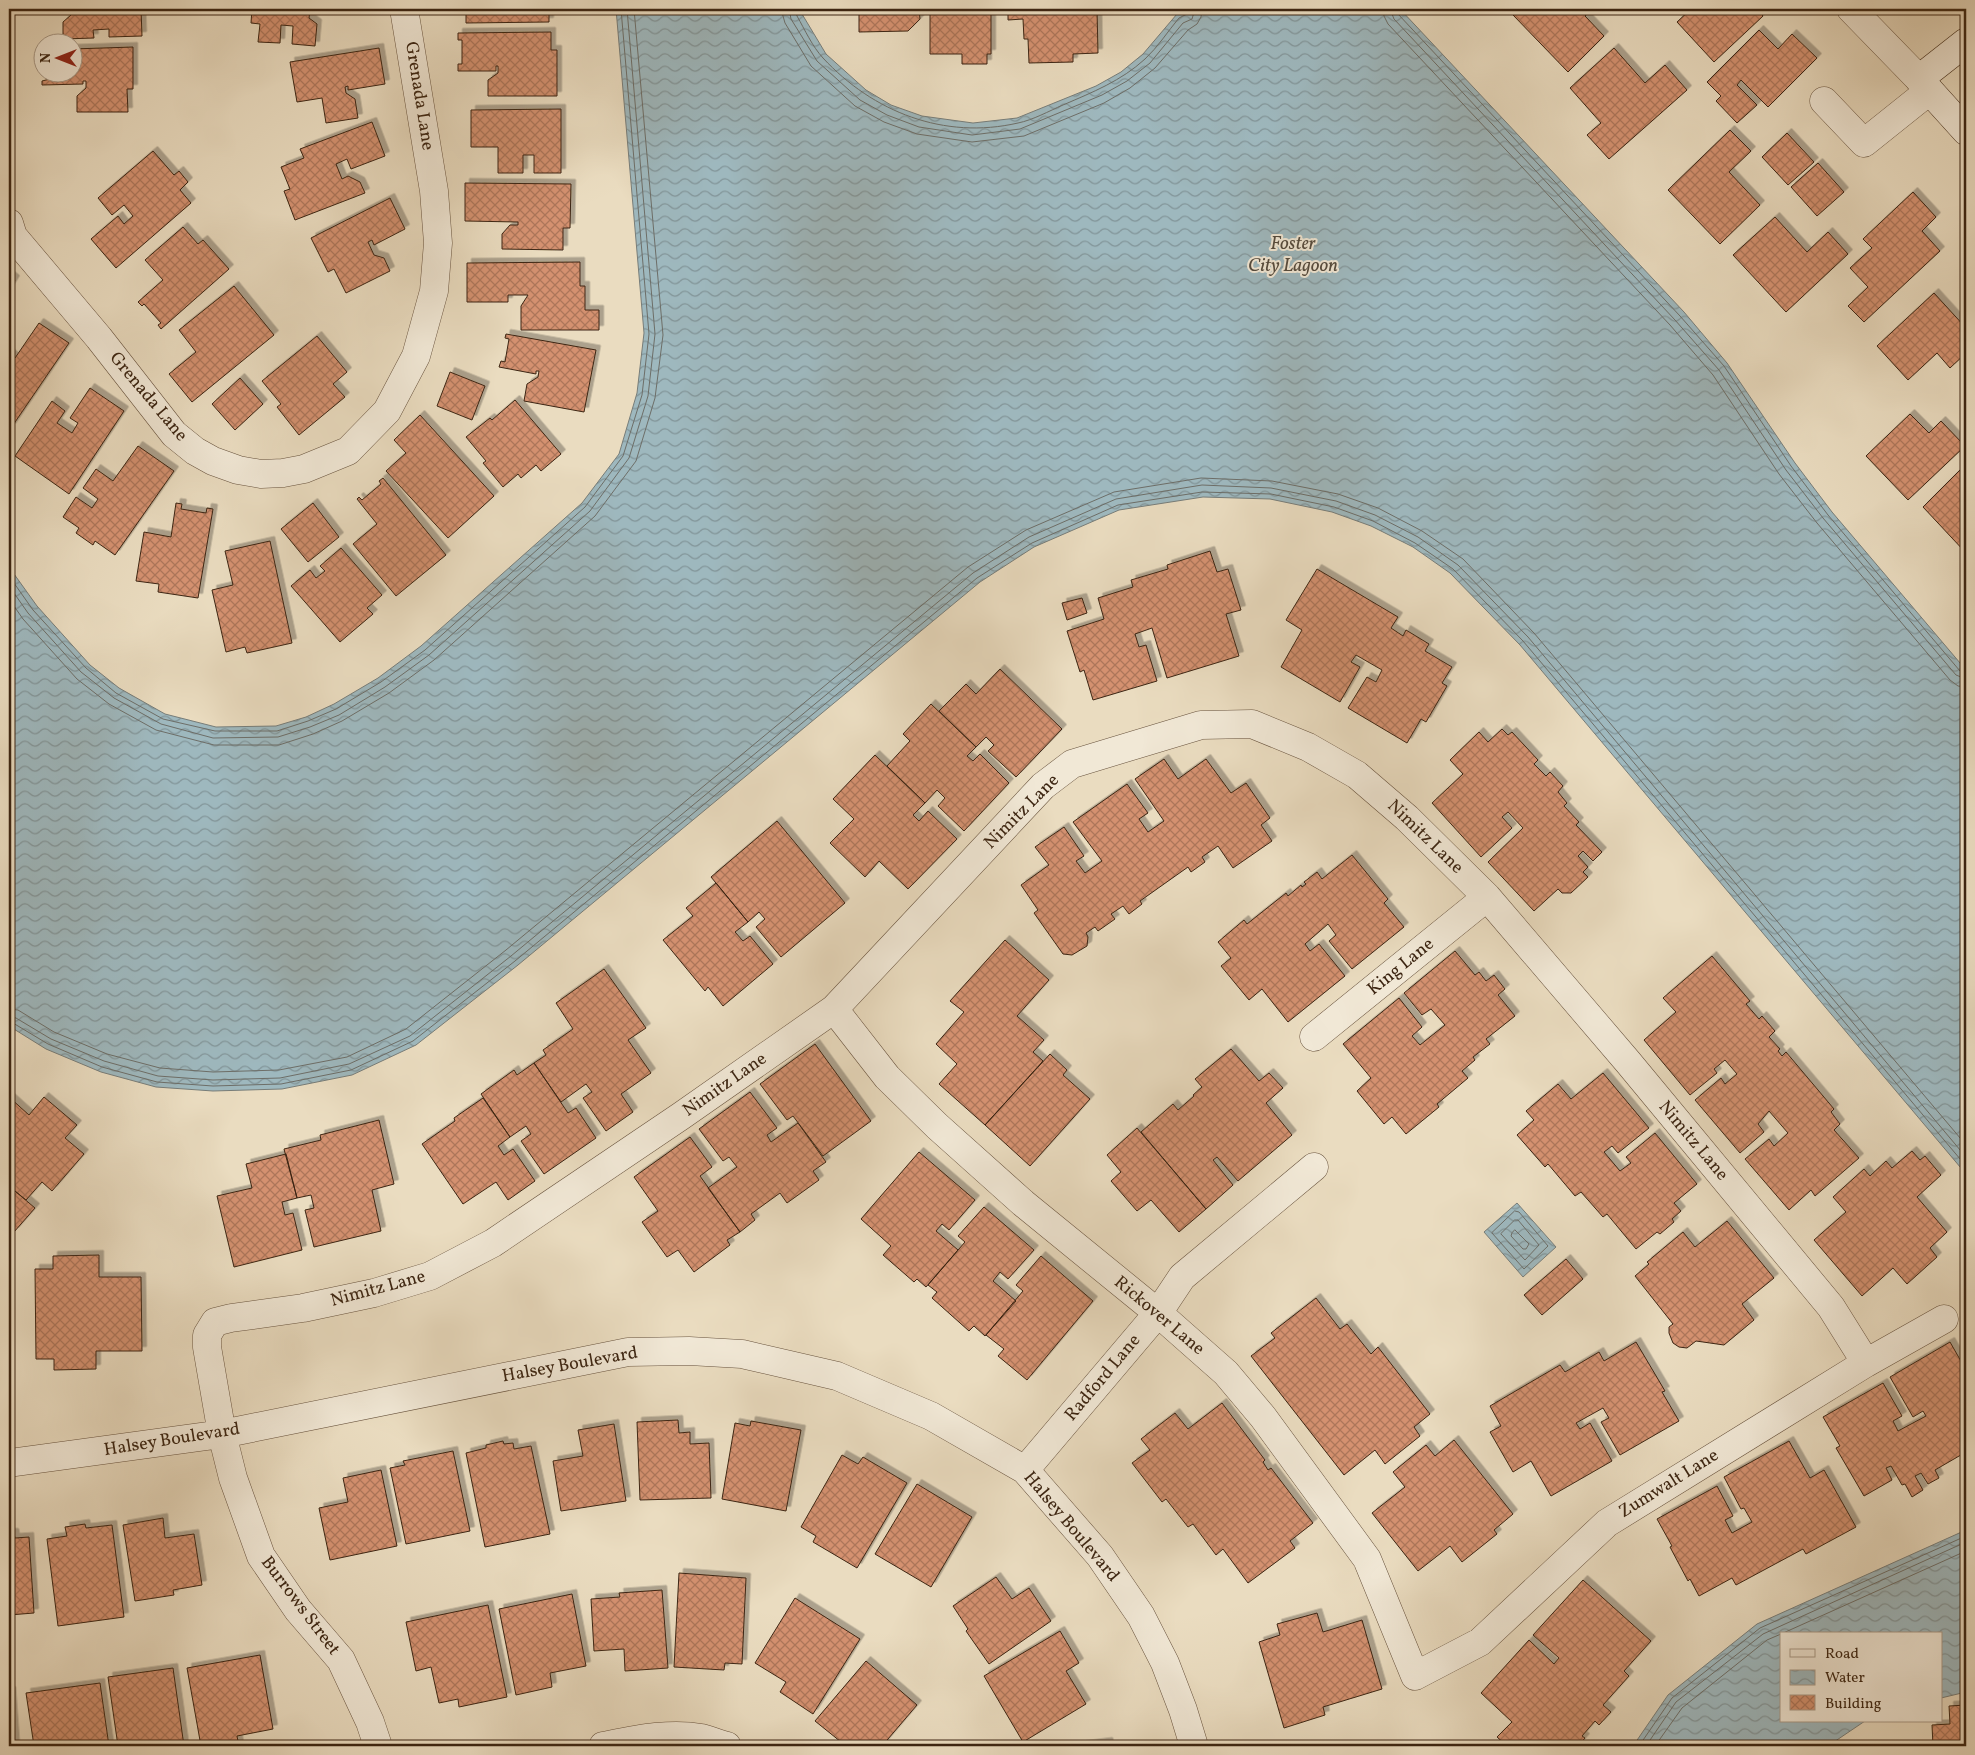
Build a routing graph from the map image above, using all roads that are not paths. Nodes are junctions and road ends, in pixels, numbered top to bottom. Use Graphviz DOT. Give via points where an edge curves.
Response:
graph roads {
  1 [pos="404,9"];
  2 [pos="1851,9"];
  3 [pos="1966,42"];
  4 [pos="1924,85"];
  5 [pos="1824,102"];
  6 [pos="1966,131"];
  7 [pos="9,223"];
  8 [pos="1487,897"];
  9 [pos="834,1009"];
  10 [pos="1314,1037"];
  11 [pos="1314,1167"];
  12 [pos="1158,1313"];
  13 [pos="1944,1319"];
  14 [pos="1866,1363"];
  15 [pos="222,1434"];
  16 [pos="9,1463"];
  17 [pos="1025,1470"];
  18 [pos="1415,1676"];
  19 [pos="378,1746"];
  20 [pos="603,1746"];
  21 [pos="727,1746"];
  22 [pos="1194,1746"];
  1 -- 7 [label="street, Grenada Lane" via="434,191 438,243 434,291 416,356 387,410 348,450 304,469 261,474 213,462 195,451 174,434 13,236"];
  2 -- 4 [label="street"];
  3 -- 4 [label="street"];
  4 -- 5 [label="street" via="1864,143"];
  4 -- 6 [label="street"];
  8 -- 9 [label="street, Nimitz Lane" via="1407,818 1357,775 1308,747 1252,724 1201,725 1072,764 1043,786"];
  8 -- 10 [label="street, King Lane"];
  8 -- 14 [label="street, Nimitz Lane" via="1830,1307"];
  9 -- 12 [label="street, Rickover Lane" via="886,1077 937,1126 1023,1203"];
  9 -- 15 [label="street, Nimitz Lane" via="493,1242 430,1276 374,1294 215,1322 207,1335 207,1348"];
  11 -- 12 [label="street, Radford Lane" via="1182,1277"];
  12 -- 17 [label="street, Radford Lane"];
  12 -- 18 [label="street, Rickover Lane" via="1226,1373 1263,1417 1367,1559"];
  13 -- 14 [label="street, Zumwalt Lane"];
  14 -- 18 [label="street, Zumwalt Lane" via="1607,1523 1480,1642"];
  15 -- 16 [label="street, Halsey Boulevard"];
  15 -- 17 [label="street, Halsey Boulevard" via="628,1352 689,1351 742,1354 837,1376 931,1416"];
  15 -- 19 [label="street, Burrows Street" via="233,1478 261,1556 298,1610 341,1660"];
  17 -- 22 [label="street, Halsey Boulevard" via="1100,1556 1141,1616 1165,1663"];
  20 -- 21 [label="street" via="674,1736 700,1738"];
}
